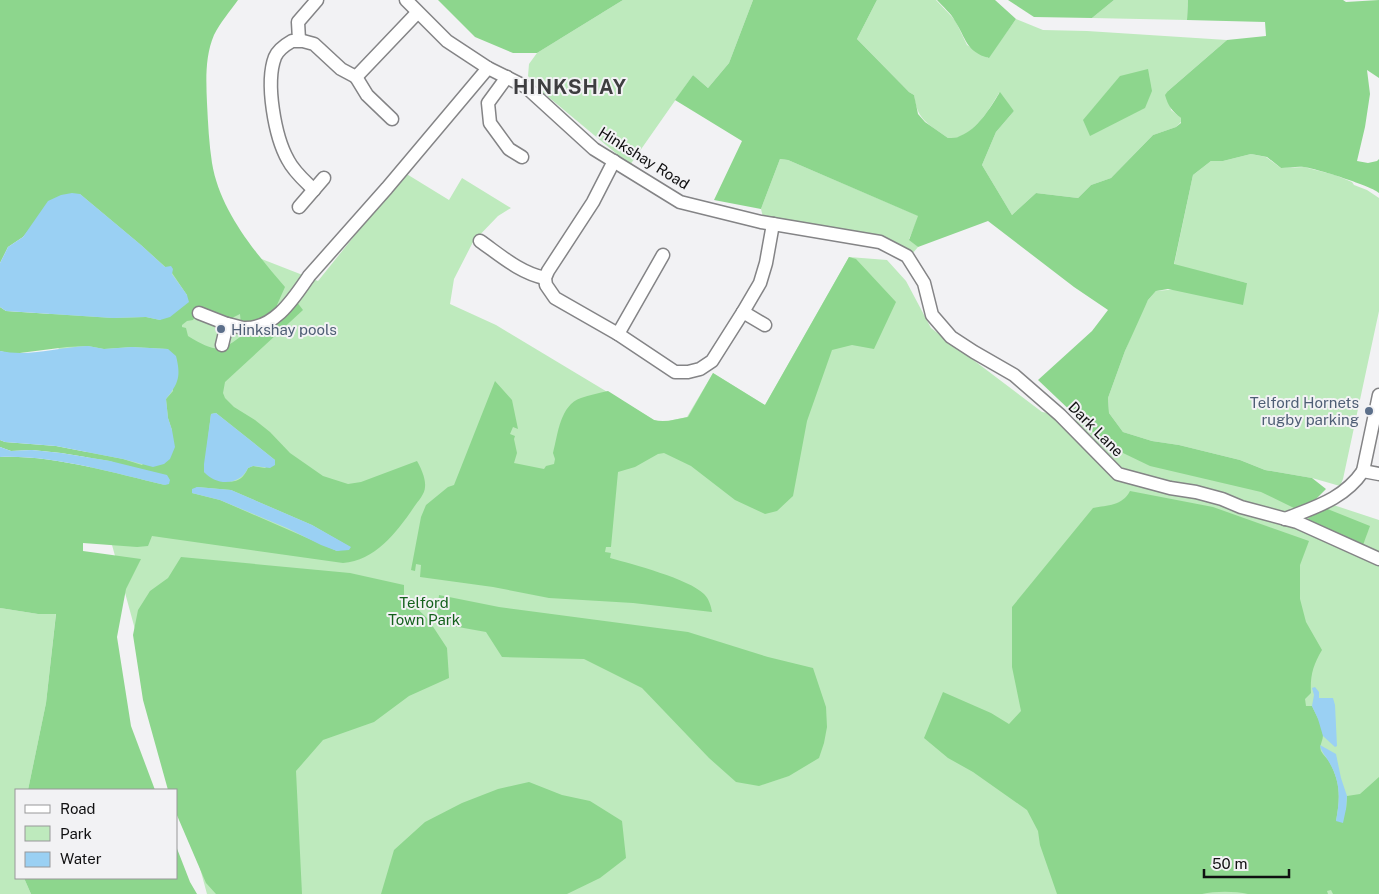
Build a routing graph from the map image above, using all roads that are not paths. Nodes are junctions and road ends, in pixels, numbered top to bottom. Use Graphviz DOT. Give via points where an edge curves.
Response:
graph roads {
  1 [pos="317,0"];
  2 [pos="406,0"];
  3 [pos="418,13"];
  4 [pos="299,40"];
  5 [pos="488,68"];
  6 [pos="356,77"];
  7 [pos="507,77"];
  8 [pos="392,119"];
  9 [pos="522,157"];
  10 [pos="614,161"];
  11 [pos="324,178"];
  12 [pos="314,190"];
  13 [pos="299,207"];
  14 [pos="773,224"];
  15 [pos="480,241"];
  16 [pos="663,254"];
  17 [pos="908,256"];
  18 [pos="545,278"];
  19 [pos="744,312"];
  20 [pos="199,313"];
  21 [pos="227,324"];
  22 [pos="764,325"];
  23 [pos="618,334"];
  24 [pos="222,344"];
  25 [pos="1379,395"];
  26 [pos="1362,471"];
  27 [pos="1379,474"];
  28 [pos="1285,519"];
  29 [pos="1379,559"];
  1 -- 4 [label="street" via="298,22"];
  2 -- 3 [label="street, Hinkshay Road"];
  3 -- 5 [label="street, Hinkshay Road" via="447,41"];
  3 -- 6 [label="street"];
  4 -- 6 [label="street" via="310,41 341,69"];
  4 -- 12 [label="street" via="292,41 278,52 272,69 272,90 282,146 299,175"];
  5 -- 7 [label="street, Hinkshay Road"];
  5 -- 21 [label="street" via="281,312 264,325 244,328"];
  6 -- 8 [label="street" via="368,95"];
  7 -- 9 [label="street" via="488,103 490,124 509,149"];
  7 -- 10 [label="street, Hinkshay Road" via="526,87 594,149"];
  10 -- 14 [label="street, Hinkshay Road" via="680,202"];
  10 -- 18 [label="street" via="593,202"];
  11 -- 12 [label="street"];
  12 -- 13 [label="street"];
  14 -- 17 [label="street, Hinkshay Road" via="880,242"];
  14 -- 19 [label="street" via="760,283"];
  15 -- 18 [label="street" via="520,269"];
  16 -- 23 [label="street"];
  17 -- 28 [label="street, Dark Lane" via="924,283 932,315 951,336 1014,375 1060,414 1118,474 1222,498 1241,507"];
  18 -- 23 [label="street" via="555,298"];
  19 -- 22 [label="street"];
  19 -- 23 [label="street" via="712,360 700,369 688,372 674,372"];
  20 -- 21 [label="street"];
  21 -- 24 [label="street"];
  25 -- 26 [label="street"];
  26 -- 27 [label="street"];
  26 -- 28 [label="street" via="1354,483 1326,503"];
  28 -- 29 [label="street, Dark Lane"];
}
